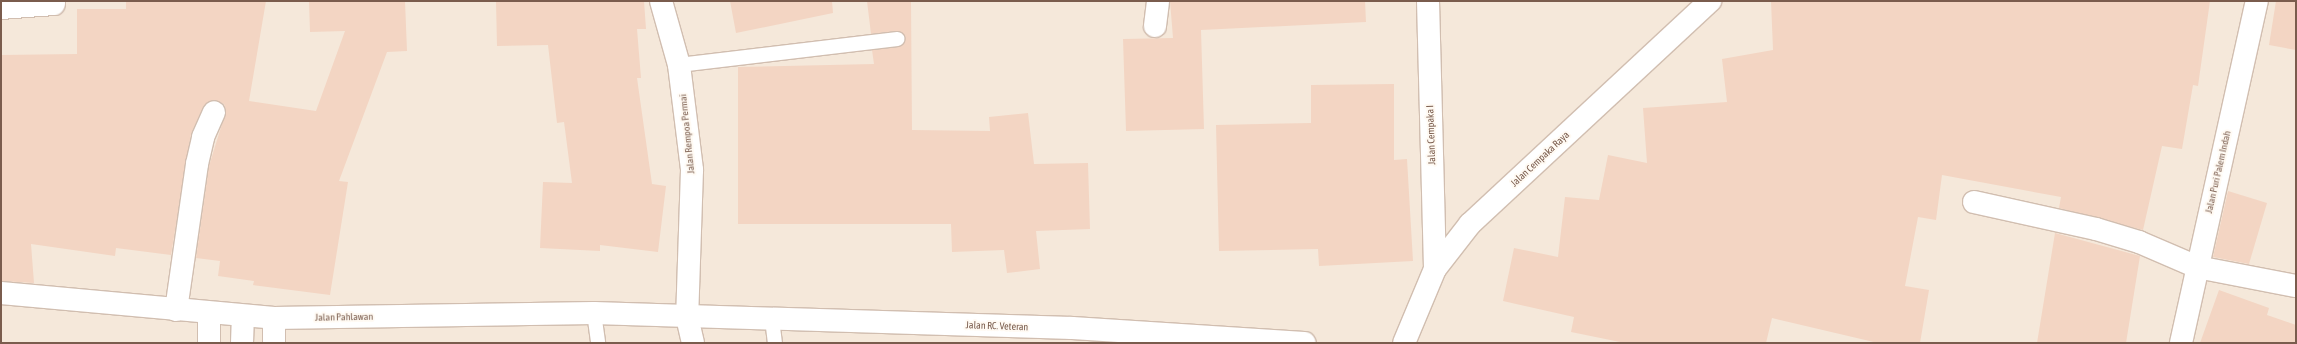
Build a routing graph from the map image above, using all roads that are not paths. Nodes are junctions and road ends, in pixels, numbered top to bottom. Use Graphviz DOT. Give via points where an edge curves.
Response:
graph roads {
  1 [pos="661,1"];
  2 [pos="1158,1"];
  3 [pos="1428,1"];
  4 [pos="1709,1"];
  5 [pos="2257,1"];
  6 [pos="54,4"];
  7 [pos="1,8"];
  8 [pos="1155,26"];
  9 [pos="897,39"];
  10 [pos="679,65"];
  11 [pos="214,112"];
  12 [pos="1974,202"];
  13 [pos="2197,268"];
  14 [pos="1435,269"];
  15 [pos="2296,286"];
  16 [pos="1,293"];
  17 [pos="176,310"];
  18 [pos="209,313"];
  19 [pos="594,313"];
  20 [pos="243,316"];
  21 [pos="688,317"];
  22 [pos="274,318"];
  23 [pos="772,319"];
  24 [pos="209,343"];
  25 [pos="242,343"];
  26 [pos="274,343"];
  27 [pos="598,343"];
  28 [pos="693,343"];
  29 [pos="775,343"];
  30 [pos="1305,343"];
  31 [pos="1404,343"];
  32 [pos="2181,343"];
  1 -- 10 [label="street, Jalan Rempoa Permai"];
  2 -- 8 [label="street"];
  3 -- 14 [label="street, Jalan Cempaka I"];
  4 -- 14 [label="street, Jalan Cempaka Raya" via="1470,224"];
  5 -- 13 [label="street, Jalan Puri Palem Indah"];
  6 -- 7 [label="street"];
  9 -- 10 [label="lane"];
  10 -- 21 [label="street, Jalan Rempoa Permai" via="692,170"];
  11 -- 17 [label="street" via="203,137 197,164"];
  12 -- 13 [label="street" via="2096,229 2138,242"];
  13 -- 15 [label="street"];
  13 -- 32 [label="street, Jalan Puri Palem Indah"];
  14 -- 31 [label="street, Jalan Cempaka Raya"];
  16 -- 17 [label="street, Jalan Pahlawan"];
  17 -- 18 [label="street, Jalan Pahlawan"];
  18 -- 20 [label="street, Jalan Pahlawan"];
  18 -- 24 [label="street"];
  19 -- 21 [label="street, Jalan Pahlawan"];
  19 -- 22 [label="street, Jalan Pahlawan"];
  19 -- 27 [label="lane"];
  20 -- 22 [label="street, Jalan Pahlawan"];
  20 -- 25 [label="street"];
  21 -- 23 [label="street, Jalan RC. Veteran"];
  21 -- 28 [label="street, Jalan Rempoa Permai"];
  22 -- 26 [label="street"];
  23 -- 29 [label="lane"];
  23 -- 30 [label="street, Jalan RC. Veteran" via="1072,328"];
}
